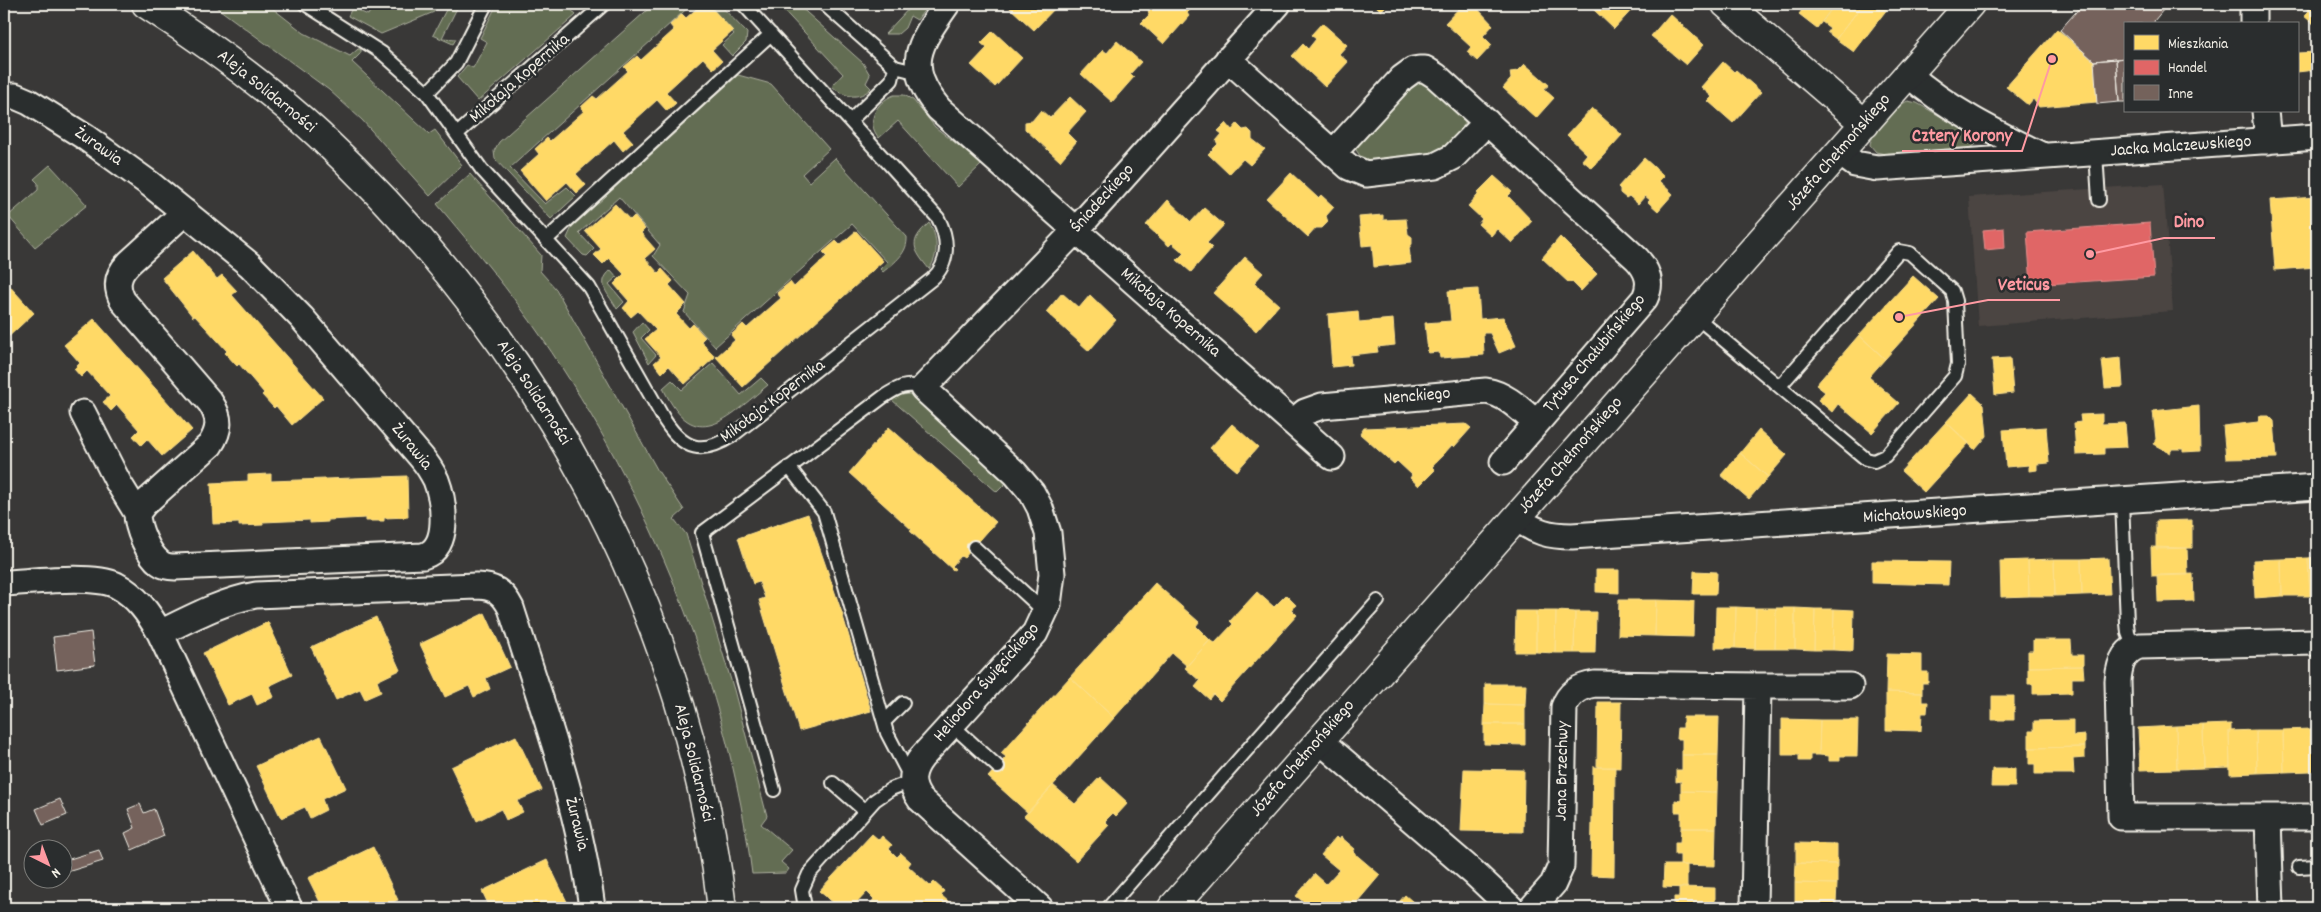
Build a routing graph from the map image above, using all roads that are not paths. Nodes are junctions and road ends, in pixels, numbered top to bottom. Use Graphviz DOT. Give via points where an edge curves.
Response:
graph roads {
  1 [pos="146,4"];
  2 [pos="305,4"];
  3 [pos="486,4"];
  4 [pos="604,4"];
  5 [pos="743,4"];
  6 [pos="824,4"];
  7 [pos="947,4"];
  8 [pos="1278,4"];
  9 [pos="1726,4"];
  10 [pos="1970,4"];
  11 [pos="2253,4"];
  12 [pos="2253,22"];
  13 [pos="771,34"];
  14 [pos="1228,59"];
  15 [pos="906,68"];
  16 [pos="1908,74"];
  17 [pos="427,93"];
  18 [pos="4,96"];
  19 [pos="2265,112"];
  20 [pos="850,121"];
  21 [pos="1487,122"];
  22 [pos="1865,124"];
  23 [pos="457,134"];
  24 [pos="2317,137"];
  25 [pos="2268,141"];
  26 [pos="1333,153"];
  27 [pos="1840,153"];
  28 [pos="2096,154"];
  29 [pos="2045,157"];
  30 [pos="2099,200"];
  31 [pos="185,212"];
  32 [pos="1076,230"];
  33 [pos="547,239"];
  34 [pos="1695,316"];
  35 [pos="1780,386"];
  36 [pos="923,388"];
  37 [pos="83,413"];
  38 [pos="1293,422"];
  39 [pos="1536,423"];
  40 [pos="1332,457"];
  41 [pos="1503,462"];
  42 [pos="789,467"];
  43 [pos="2317,487"];
  44 [pos="2122,501"];
  45 [pos="137,513"];
  46 [pos="1517,518"];
  47 [pos="974,547"];
  48 [pos="4,583"];
  49 [pos="1378,601"];
  50 [pos="1045,612"];
  51 [pos="160,634"];
  52 [pos="2317,642"];
  53 [pos="2134,648"];
  54 [pos="1758,686"];
  55 [pos="1850,686"];
  56 [pos="903,703"];
  57 [pos="884,722"];
  58 [pos="952,725"];
  59 [pos="1319,740"];
  60 [pos="998,767"];
  61 [pos="912,781"];
  62 [pos="833,783"];
  63 [pos="774,790"];
  64 [pos="865,811"];
  65 [pos="2317,817"];
  66 [pos="2268,818"];
  67 [pos="2298,866"];
  68 [pos="2317,866"];
  69 [pos="289,908"];
  70 [pos="592,908"];
  71 [pos="722,908"];
  72 [pos="805,908"];
  73 [pos="1040,908"];
  74 [pos="1108,908"];
  75 [pos="1172,908"];
  76 [pos="1511,908"];
  77 [pos="1532,908"];
  78 [pos="1754,908"];
  79 [pos="2271,908"];
  1 -- 71 [label="street, Aleja Solidarności" via="248,75 360,174 473,305 550,414 590,485 624,558 672,681 703,796"];
  2 -- 17 [label="lane, Mikołaja Kopernika" via="382,53"];
  3 -- 17 [label="lane" via="456,63"];
  4 -- 23 [label="lane, Mikołaja Kopernika"];
  5 -- 13 [label="lane, Mikołaja Kopernika"];
  6 -- 15 [label="lane"];
  7 -- 15 [label="street" via="925,37 918,58"];
  8 -- 14 [label="street, Śniadeckiego"];
  9 -- 22 [label="street"];
  10 -- 16 [label="street, Józefa Chełmońskiego"];
  11 -- 12 [label="street"];
  13 -- 20 [label="lane, Mikołaja Kopernika"];
  13 -- 33 [label="lane"];
  14 -- 26 [label="street"];
  14 -- 32 [label="street, Śniadeckiego"];
  15 -- 20 [label="lane"];
  15 -- 32 [label="street, Mikołaja Kopernika" via="939,109"];
  16 -- 22 [label="street, Józefa Chełmońskiego"];
  16 -- 29 [label="street" via="1947,104"];
  17 -- 23 [label="lane, Mikołaja Kopernika"];
  18 -- 31 [label="street, Żurawia" via="22,98 45,111 129,168"];
  19 -- 25 [label="street"];
  20 -- 33 [label="lane, Mikołaja Kopernika" via="938,218 946,241 943,266 932,280 732,436 712,446 686,445 672,432 589,287"];
  21 -- 26 [label="street" via="1453,157 1435,166 1366,174 1354,170"];
  21 -- 26 [label="street, Tytusa Chałubińskiego" via="1436,76 1425,69 1413,70"];
  21 -- 39 [label="street, Tytusa Chałubińskiego" via="1637,259 1649,277 1648,292 1640,305"];
  22 -- 27 [label="street, Józefa Chełmońskiego"];
  23 -- 33 [label="lane, Mikołaja Kopernika" via="482,170"];
  24 -- 25 [label="street, Jacka Malczewskiego"];
  25 -- 28 [label="street, Jacka Malczewskiego"];
  27 -- 29 [label="street, Jacka Malczewskiego" via="1855,164 1877,168"];
  27 -- 34 [label="street, Józefa Chełmońskiego"];
  28 -- 29 [label="street, Jacka Malczewskiego"];
  28 -- 30 [label="lane"];
  31 -- 45 [label="street" via="123,269 117,288 128,308 210,402 219,426 205,451"];
  31 -- 45 [label="street, Żurawia" via="274,288 421,457 439,490 440,538 432,552 422,556 175,567 163,565 155,557 141,531"];
  32 -- 36 [label="street, Śniadeckiego"];
  32 -- 38 [label="street, Mikołaja Kopernika"];
  34 -- 35 [label="lane"];
  34 -- 46 [label="street, Józefa Chełmońskiego"];
  35 -- 35 [label="lane" via="1899,251 1910,253 1952,291 1957,355 1955,376 1882,458 1866,459"];
  36 -- 42 [label="lane" via="912,384 883,397"];
  36 -- 50 [label="street, Heliodora Święcickiego" via="1015,473 1036,500 1048,533 1051,554 1051,590"];
  37 -- 45 [label="street, Żurawia"];
  38 -- 39 [label="street, Nenckiego" via="1305,412 1322,406 1486,391 1501,395"];
  38 -- 40 [label="street, Mikołaja Kopernika"];
  39 -- 41 [label="street, Tytusa Chałubińskiego"];
  42 -- 57 [label="lane" via="824,512"];
  42 -- 63 [label="lane" via="702,533"];
  43 -- 44 [label="street, Michałowskiego"];
  44 -- 46 [label="street, Michałowskiego" via="1572,536 1542,534"];
  44 -- 53 [label="lane" via="2127,623"];
  46 -- 59 [label="street, Józefa Chełmońskiego"];
  47 -- 50 [label="lane"];
  48 -- 51 [label="street" via="78,580 114,584 137,600"];
  49 -- 74 [label="lane"];
  50 -- 58 [label="street, Heliodora Święcickiego" via="1024,647"];
  51 -- 69 [label="street"];
  51 -- 70 [label="street, Żurawia" via="216,606 256,595 476,586 487,586 501,592 511,608 562,772 584,859"];
  52 -- 53 [label="street"];
  53 -- 66 [label="street" via="2126,655 2119,672 2121,817"];
  54 -- 55 [label="street, Jana Brzechwy"];
  54 -- 77 [label="street, Jana Brzechwy" via="1595,684 1580,688 1566,700 1561,866 1553,884"];
  54 -- 78 [label="street"];
  56 -- 57 [label="lane"];
  57 -- 61 [label="lane"];
  58 -- 60 [label="lane"];
  58 -- 61 [label="street, Heliodora Święcickiego" via="918,762"];
  59 -- 75 [label="street, Józefa Chełmońskiego"];
  59 -- 76 [label="street"];
  61 -- 64 [label="lane" via="891,789"];
  61 -- 73 [label="street" via="920,799"];
  62 -- 64 [label="lane"];
  64 -- 72 [label="lane" via="805,881 802,897"];
  65 -- 66 [label="street"];
  66 -- 79 [label="street"];
  67 -- 68 [label="lane"];
}
